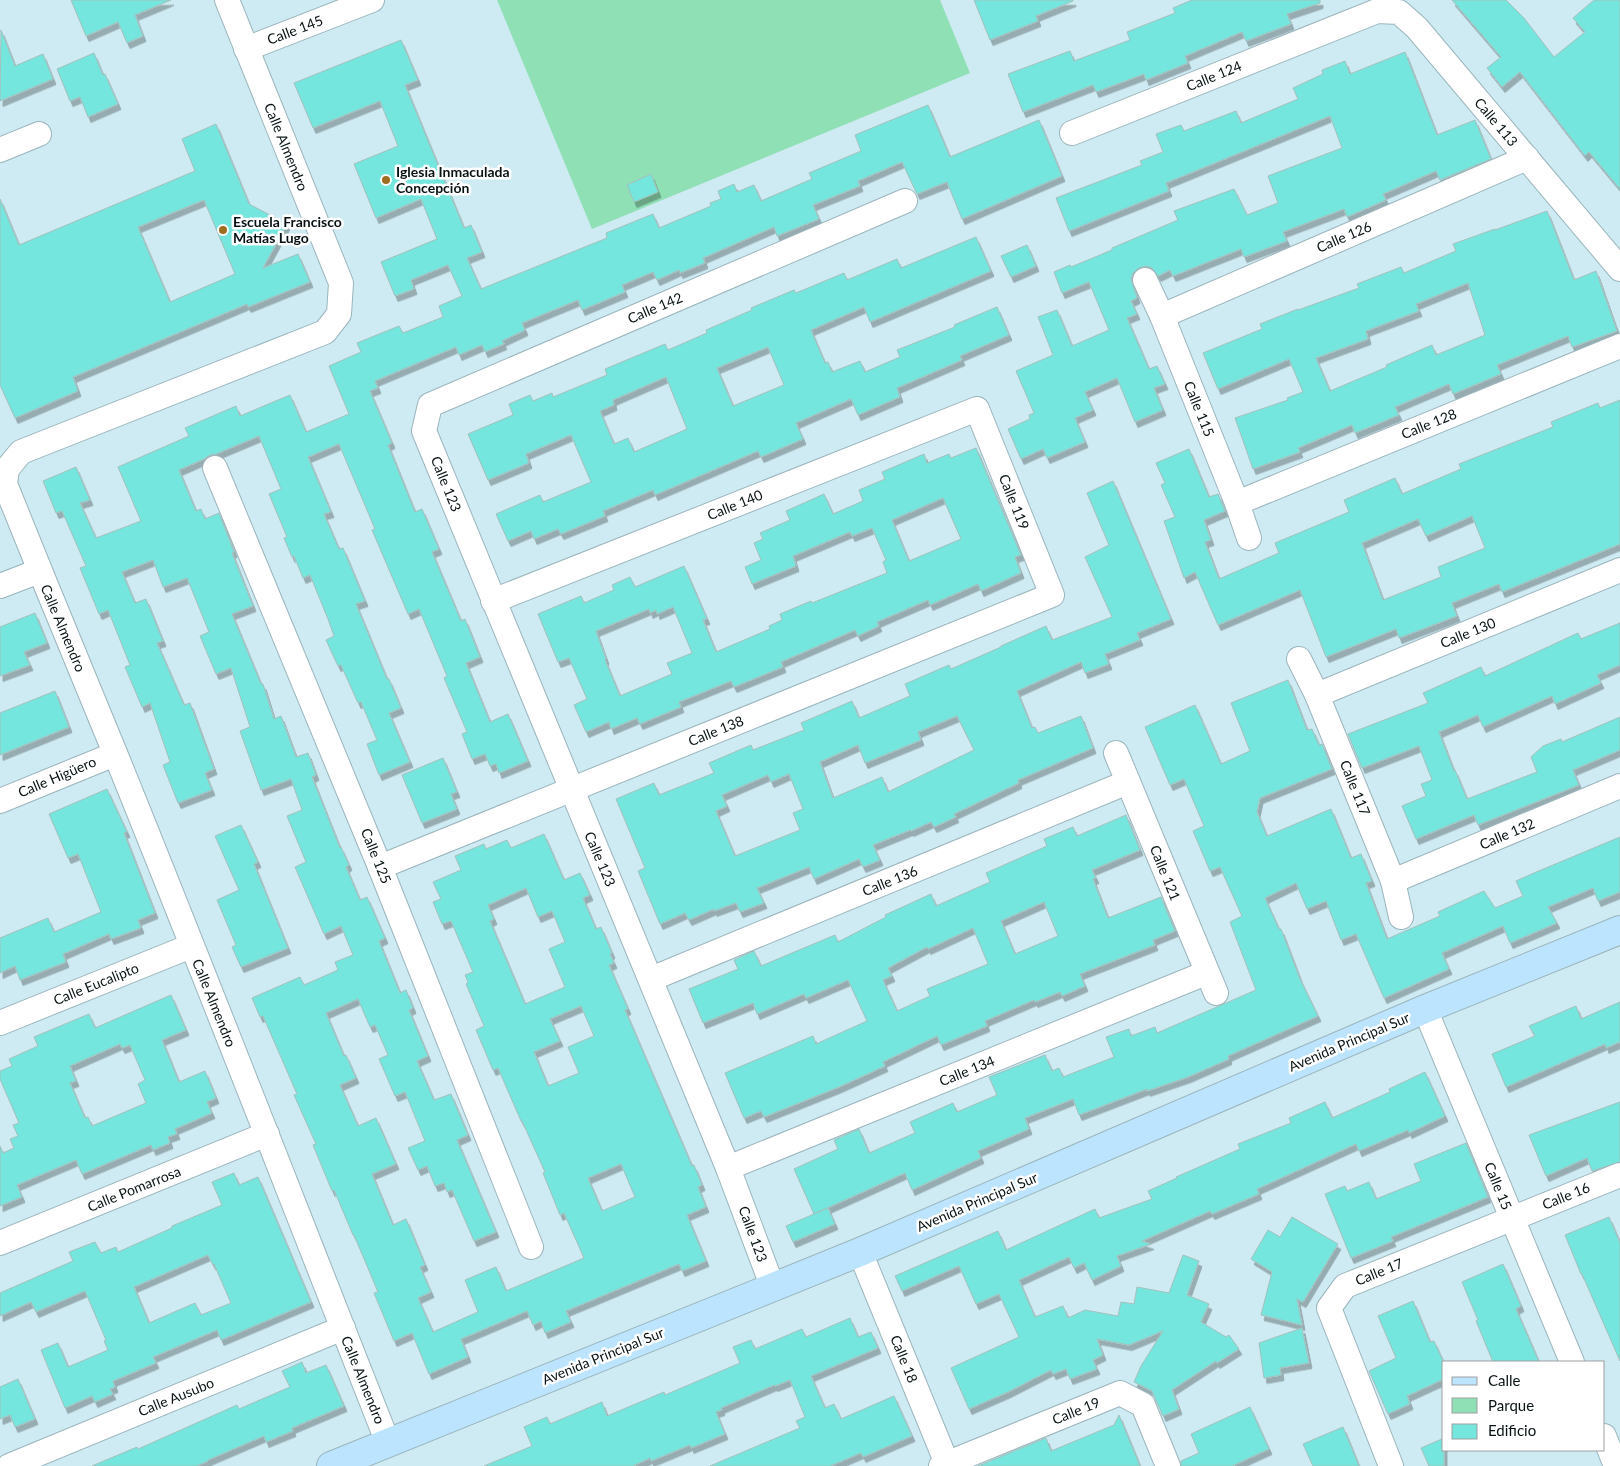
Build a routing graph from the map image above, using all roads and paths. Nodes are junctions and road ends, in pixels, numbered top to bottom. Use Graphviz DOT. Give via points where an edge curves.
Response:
graph roads {
  1 [pos="228,0"];
  2 [pos="372,0"];
  3 [pos="1356,20"];
  4 [pos="246,49"];
  5 [pos="1072,133"];
  6 [pos="39,134"];
  7 [pos="0,150"];
  8 [pos="1527,158"];
  9 [pos="905,201"];
  10 [pos="1620,269"];
  11 [pos="1145,280"];
  12 [pos="1162,316"];
  13 [pos="1620,346"];
  14 [pos="976,409"];
  15 [pos="424,431"];
  16 [pos="215,468"];
  17 [pos="1237,502"];
  18 [pos="1249,538"];
  19 [pos="1620,570"];
  20 [pos="39,571"];
  21 [pos="0,586"];
  22 [pos="1052,595"];
  23 [pos="493,601"];
  24 [pos="1299,659"];
  25 [pos="1317,695"];
  26 [pos="1116,752"];
  27 [pos="115,754"];
  28 [pos="1128,782"];
  29 [pos="1620,786"];
  30 [pos="572,790"];
  31 [pos="0,801"];
  32 [pos="380,868"];
  33 [pos="1393,881"];
  34 [pos="1401,917"];
  35 [pos="1620,930"];
  36 [pos="191,946"];
  37 [pos="651,980"];
  38 [pos="1211,983"];
  39 [pos="1425,1009"];
  40 [pos="0,1023"];
  41 [pos="267,1134"];
  42 [pos="728,1168"];
  43 [pos="1620,1174"];
  44 [pos="1511,1218"];
  45 [pos="0,1243"];
  46 [pos="531,1247"];
  47 [pos="860,1252"];
  48 [pos="773,1288"];
  49 [pos="343,1328"];
  50 [pos="1572,1361"];
  51 [pos="1605,1438"];
  52 [pos="388,1443"];
  53 [pos="946,1465"];
  54 [pos="9,1466"];
  55 [pos="331,1466"];
  56 [pos="1168,1466"];
  57 [pos="1391,1466"];
  58 [pos="1616,1466"];
  1 -- 4 [label="street, Calle Almendro"];
  2 -- 4 [label="street, Calle 145"];
  3 -- 5 [label="street, Calle 124"];
  3 -- 8 [label="street, Calle 113" via="1377,11 1399,12 1417,28"];
  4 -- 20 [label="street, Calle Almendro" via="341,283 339,314 325,332 21,452 7,469 5,484"];
  6 -- 7 [label="street"];
  8 -- 10 [label="street, Calle 113"];
  8 -- 12 [label="street, Calle 126"];
  9 -- 15 [label="street, Calle 142" via="430,405"];
  11 -- 12 [label="street, Calle 115"];
  12 -- 17 [label="street, Calle 115"];
  13 -- 17 [label="street, Calle 128"];
  14 -- 22 [label="street, Calle 119"];
  14 -- 23 [label="street, Calle 140"];
  15 -- 23 [label="street, Calle 123"];
  16 -- 32 [label="street, Calle 125"];
  17 -- 18 [label="street, Calle 115"];
  19 -- 25 [label="street, Calle 130"];
  20 -- 21 [label="street"];
  20 -- 27 [label="street, Calle Almendro"];
  22 -- 30 [label="street, Calle 138"];
  23 -- 30 [label="street, Calle 123"];
  24 -- 25 [label="street, Calle 117"];
  25 -- 33 [label="street, Calle 117"];
  26 -- 28 [label="street, Calle 121"];
  27 -- 31 [label="street, Calle Higüero"];
  27 -- 36 [label="street, Calle Almendro"];
  28 -- 37 [label="street, Calle 136"];
  28 -- 38 [label="street, Calle 121"];
  29 -- 33 [label="street, Calle 132"];
  30 -- 32 [label="street, Calle 138"];
  30 -- 37 [label="street, Calle 123"];
  32 -- 46 [label="street, Calle 125"];
  33 -- 34 [label="street, Calle 117"];
  35 -- 39 [label="street, Avenida Principal Sur"];
  36 -- 40 [label="street, Calle Eucalipto"];
  36 -- 41 [label="street, Calle Almendro"];
  37 -- 42 [label="street, Calle 123"];
  38 -- 42 [label="street, Calle 134"];
  39 -- 44 [label="street, Calle 15"];
  39 -- 47 [label="street, Avenida Principal Sur"];
  41 -- 45 [label="street, Calle Pomarrosa"];
  41 -- 49 [label="street, Calle Almendro"];
  42 -- 48 [label="street, Calle 123"];
  43 -- 44 [label="street, Calle 16"];
  44 -- 50 [label="street, Calle 15"];
  44 -- 57 [label="street, Calle 17" via="1345,1286 1329,1308"];
  47 -- 48 [label="street, Avenida Principal Sur"];
  47 -- 53 [label="street, Calle 18"];
  48 -- 52 [label="street, Avenida Principal Sur"];
  49 -- 52 [label="street, Calle Almendro"];
  49 -- 54 [label="street, Calle Ausubo"];
  51 -- 58 [label="street"];
  52 -- 55 [label="street, Avenida Principal Sur"];
  53 -- 56 [label="street, Calle 19" via="1120,1393 1143,1405"];
}
